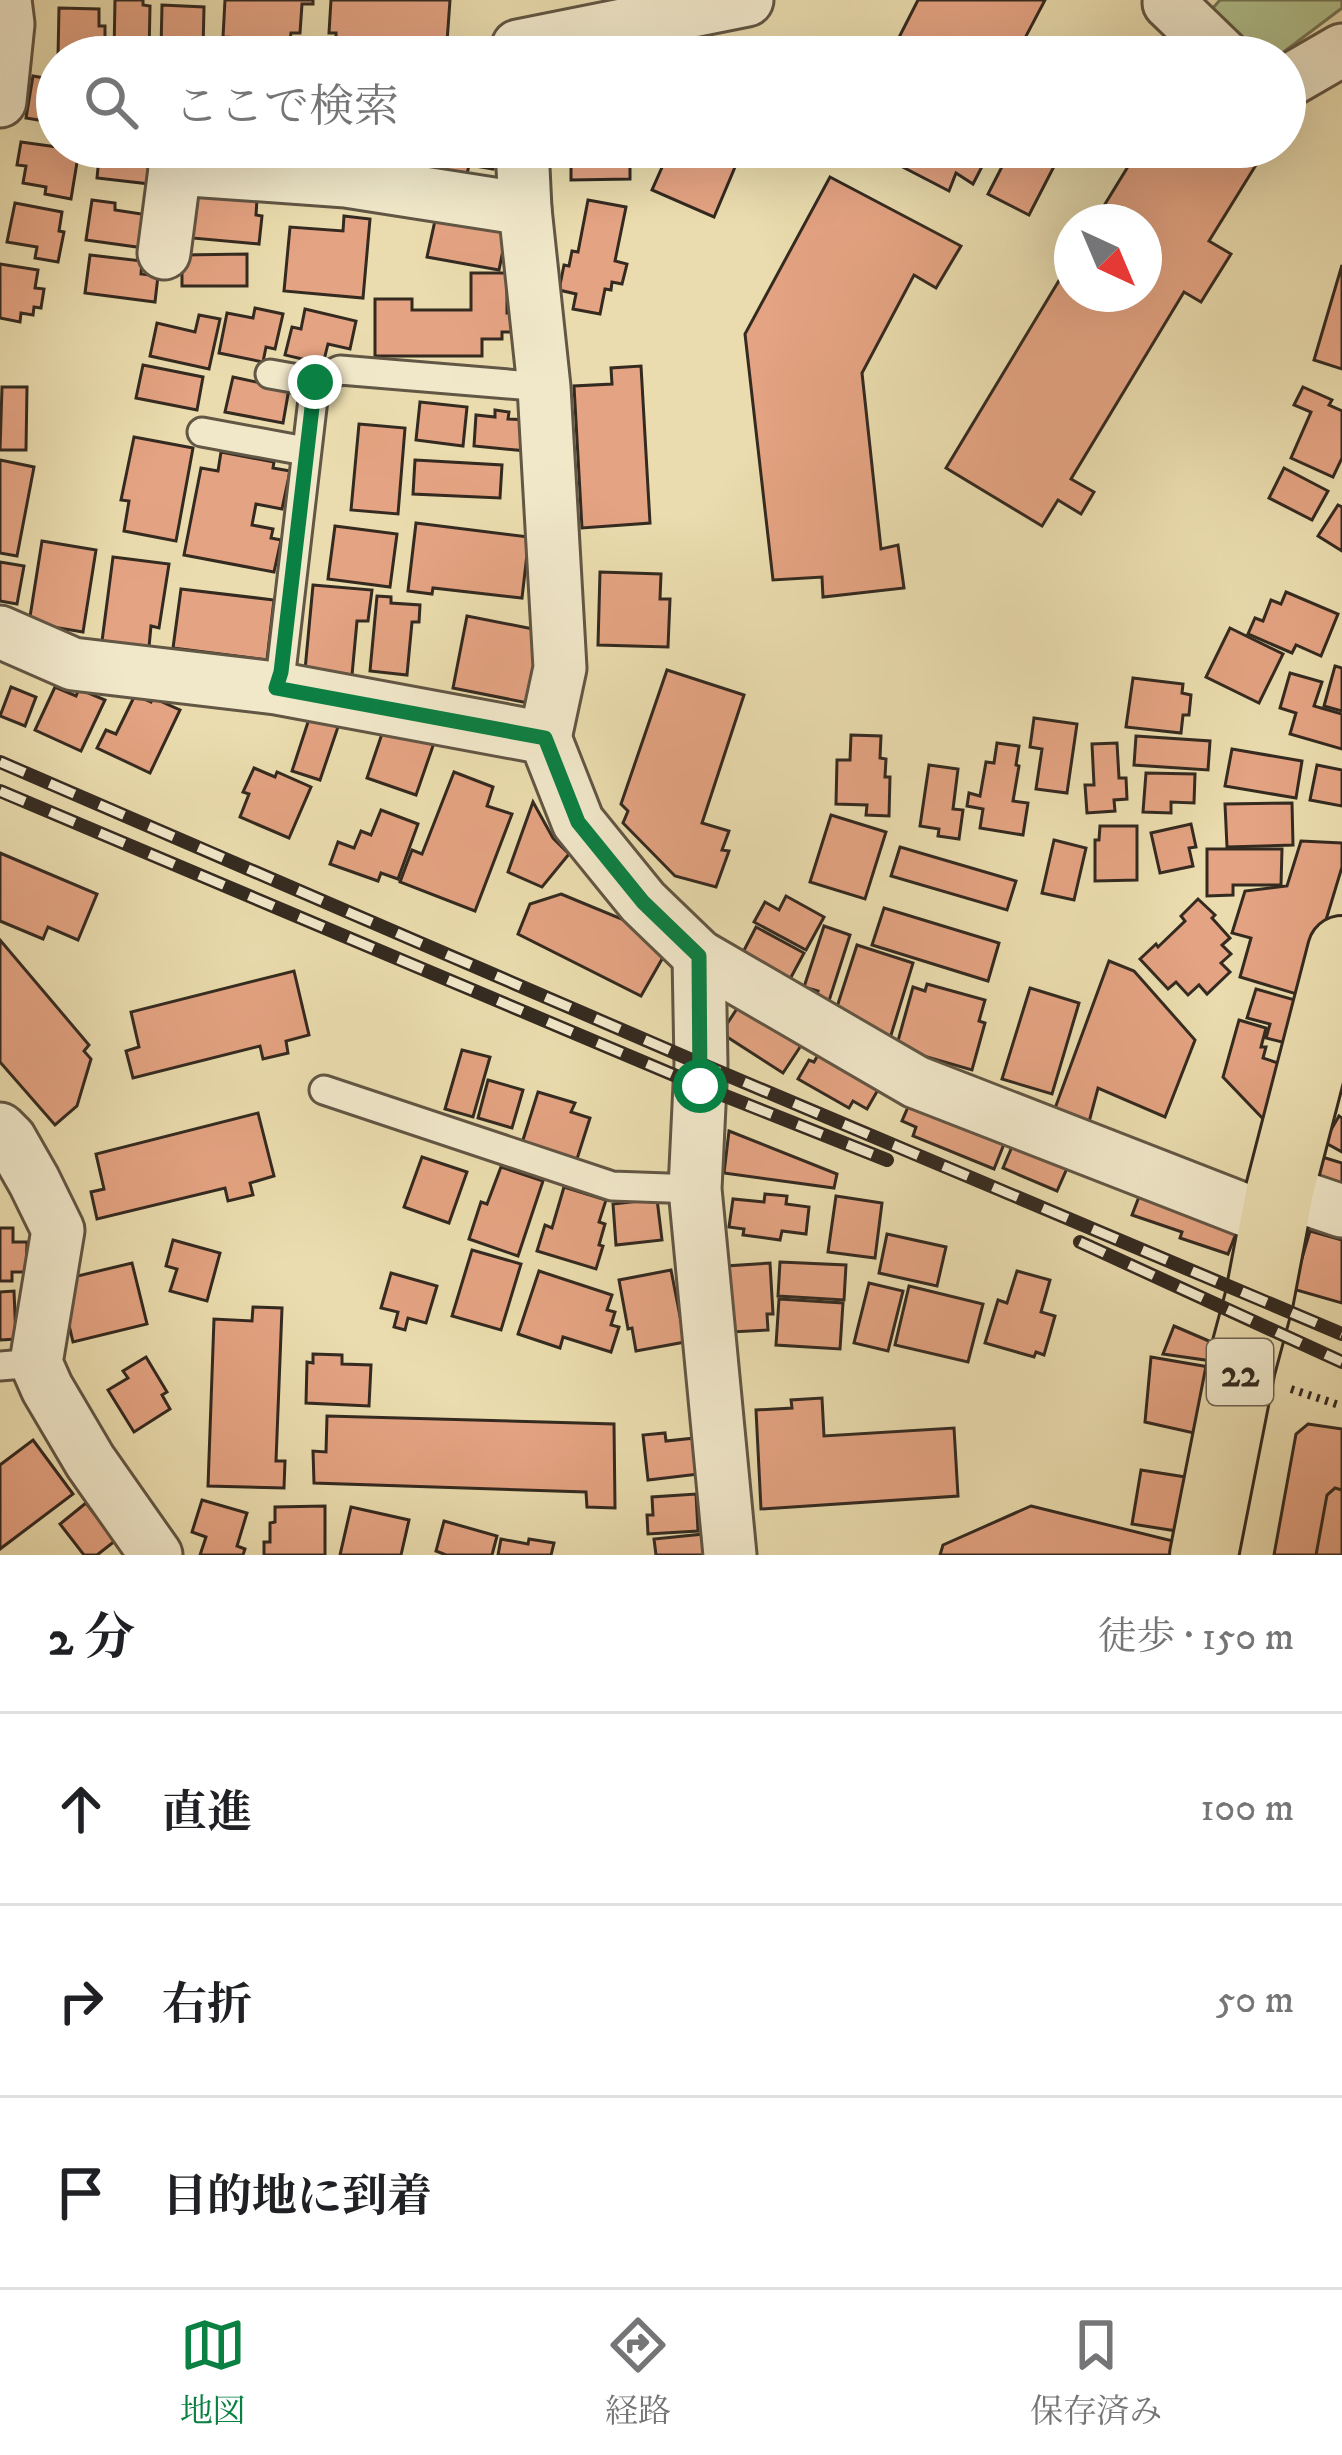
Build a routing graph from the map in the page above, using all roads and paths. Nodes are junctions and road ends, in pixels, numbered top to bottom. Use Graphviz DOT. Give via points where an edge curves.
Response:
graph roads {
  1 [pos="5,0"];
  2 [pos="748,0"];
  3 [pos="1172,0"];
  4 [pos="518,34"];
  5 [pos="1203,36"];
  6 [pos="1342,50"];
  7 [pos="1306,70"];
  8 [pos="0,101"];
  9 [pos="175,168"];
  10 [pos="250,168"];
  11 [pos="523,168"];
  12 [pos="525,209"];
  13 [pos="164,253"];
  14 [pos="270,374"];
  15 [pos="315,382"];
  16 [pos="544,387"];
  17 [pos="202,432"];
  18 [pos="305,451"];
  19 [pos="0,632"];
  20 [pos="276,688"];
  21 [pos="545,738"];
  22 [pos="1342,950"];
  23 [pos="699,956"];
  24 [pos="324,1090"];
  25 [pos="0,1129"];
  26 [pos="695,1189"];
  27 [pos="1276,1205"];
  28 [pos="1342,1211"];
  29 [pos="18,1365"];
  30 [pos="1342,1406"];
  31 [pos="1286,1410"];
  32 [pos="148,1553"];
  33 [pos="730,1555"];
  34 [pos="1204,1555"];
  1 -- 8 [label="street"];
  2 -- 4 [label="street"];
  3 -- 5 [label="street"];
  6 -- 7 [label="street"];
  9 -- 13 [label="street"];
  10 -- 12 [label="street"];
  11 -- 12 [label="street"];
  12 -- 16 [label="street"];
  14 -- 15 [label="lane"];
  15 -- 16 [label="lane" via="340,370"];
  15 -- 18 [label="lane"];
  16 -- 21 [label="street" via="560,668"];
  17 -- 18 [label="lane"];
  18 -- 20 [label="lane"];
  19 -- 20 [label="street" via="73,664"];
  20 -- 21 [label="street"];
  21 -- 23 [label="street" via="578,822"];
  22 -- 27 [label="main road, 22"];
  23 -- 26 [label="street"];
  23 -- 27 [label="street" via="916,1082"];
  24 -- 26 [label="lane" via="612,1186"];
  25 -- 29 [label="street" via="58,1230"];
  26 -- 33 [label="street"];
  27 -- 28 [label="street"];
  27 -- 34 [label="main road, 22"];
  29 -- 32 [label="street" via="47,1388"];
  30 -- 31 [label="path" via="1290,1389"];
}
